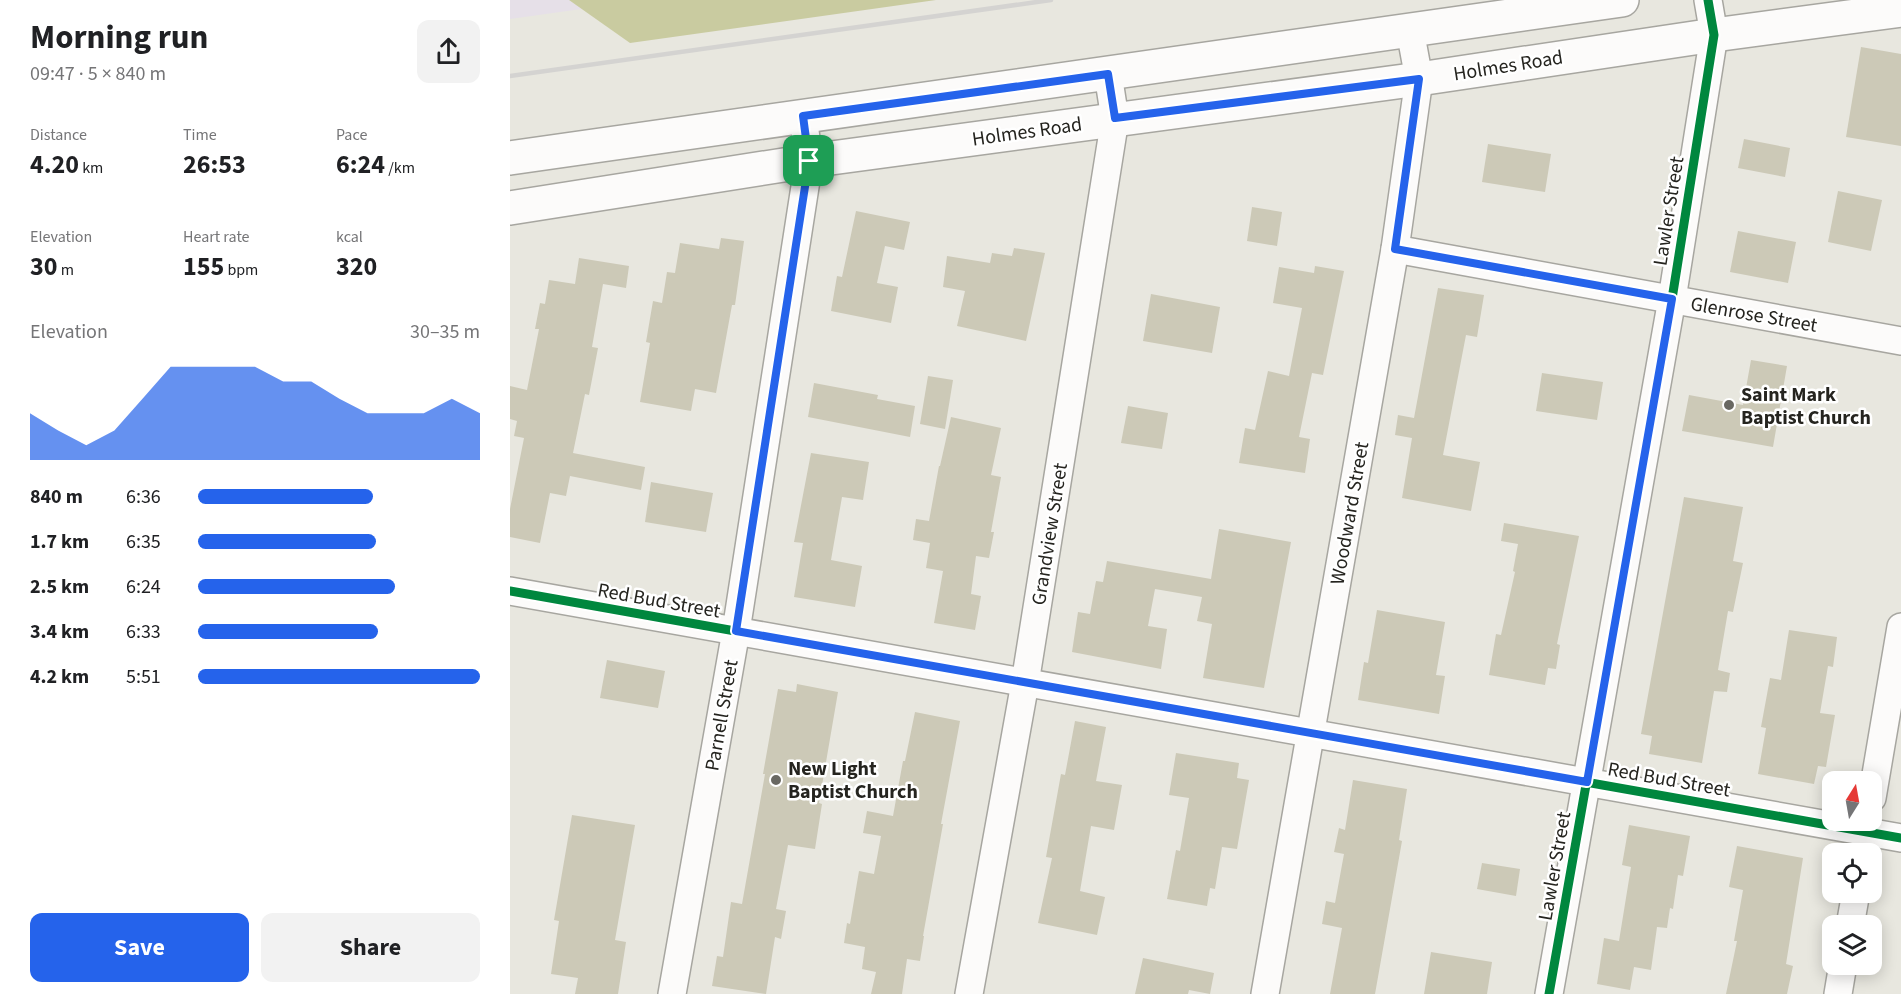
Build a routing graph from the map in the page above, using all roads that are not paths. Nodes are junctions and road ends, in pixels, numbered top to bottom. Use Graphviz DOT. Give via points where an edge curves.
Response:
graph roads {
  1 [pos="1622,0"];
  2 [pos="1708,0"];
  3 [pos="1901,10"];
  4 [pos="1410,30"];
  5 [pos="1714,35"];
  6 [pos="1108,74"];
  7 [pos="1419,79"];
  8 [pos="803,116"];
  9 [pos="1115,118"];
  10 [pos="510,158"];
  11 [pos="809,161"];
  12 [pos="510,208"];
  13 [pos="1395,249"];
  14 [pos="1672,299"];
  15 [pos="1901,341"];
  16 [pos="510,591"];
  17 [pos="1901,627"];
  18 [pos="736,631"];
  19 [pos="1025,683"];
  20 [pos="1311,734"];
  21 [pos="1877,771"];
  22 [pos="1587,782"];
  23 [pos="1866,835"];
  24 [pos="1901,838"];
  25 [pos="1841,975"];
  26 [pos="672,994"];
  27 [pos="969,994"];
  28 [pos="1265,994"];
  29 [pos="1549,994"];
  30 [pos="1838,994"];
  1 -- 4 [label="main road"];
  2 -- 5 [label="street, Lawler Street"];
  3 -- 5 [label="main road, Holmes Road"];
  4 -- 6 [label="main road"];
  4 -- 7 [label="street, Woodward Street"];
  5 -- 7 [label="main road, Holmes Road"];
  5 -- 14 [label="street, Lawler Street"];
  6 -- 8 [label="main road"];
  6 -- 9 [label="street, Grandview Street"];
  7 -- 9 [label="main road, Holmes Road"];
  7 -- 13 [label="street, Woodward Street"];
  8 -- 10 [label="main road"];
  8 -- 11 [label="street, Parnell Street"];
  9 -- 11 [label="main road, Holmes Road"];
  9 -- 19 [label="street, Grandview Street"];
  11 -- 12 [label="main road, Holmes Road"];
  11 -- 18 [label="street, Parnell Street"];
  13 -- 14 [label="street, Glenrose Street"];
  13 -- 20 [label="street, Woodward Street"];
  14 -- 15 [label="street, Glenrose Street"];
  14 -- 22 [label="street, Lawler Street"];
  16 -- 18 [label="street, Red Bud Street"];
  17 -- 21 [label="street"];
  18 -- 19 [label="street, Red Bud Street"];
  18 -- 26 [label="street, Parnell Street"];
  19 -- 20 [label="street, Red Bud Street"];
  19 -- 27 [label="street, Grandview Street"];
  20 -- 22 [label="street, Red Bud Street"];
  20 -- 28 [label="street, Woodward Street"];
  22 -- 23 [label="street, Red Bud Street"];
  22 -- 29 [label="street, Lawler Street"];
  23 -- 24 [label="street, Red Bud Street"];
  25 -- 30 [label="street"];
}
